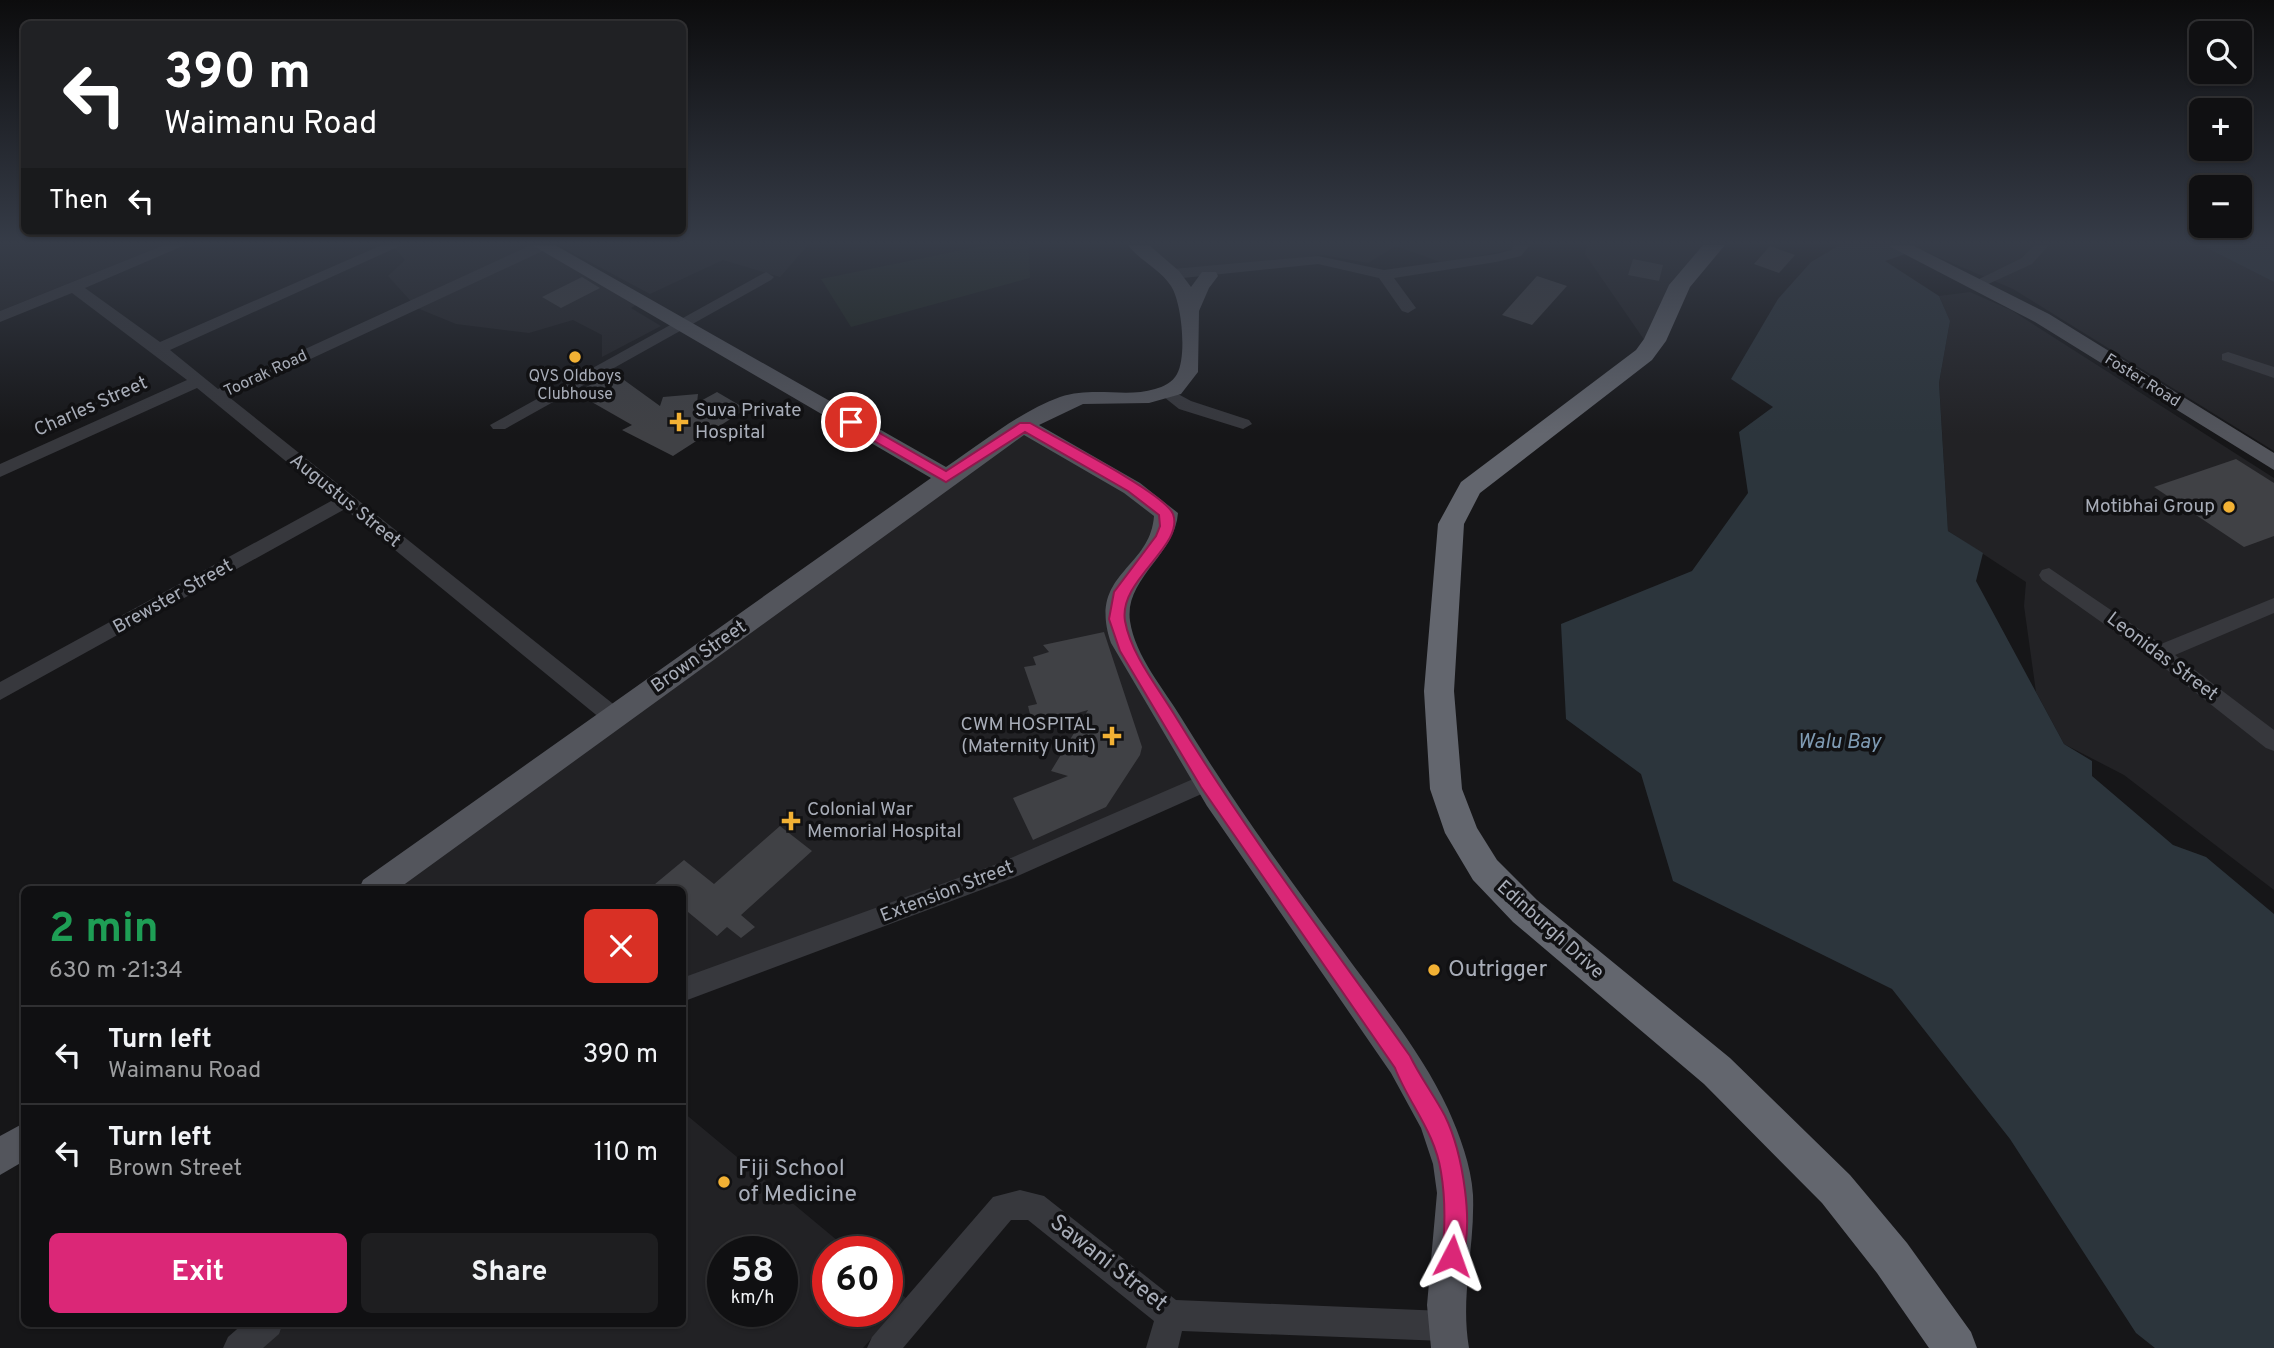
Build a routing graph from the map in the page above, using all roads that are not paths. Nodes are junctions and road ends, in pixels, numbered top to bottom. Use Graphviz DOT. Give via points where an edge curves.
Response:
graph roads {
  1 [pos="22,308"];
  2 [pos="102,308"];
  3 [pos="253,308"];
  4 [pos="407,308"];
  5 [pos="651,308"];
  6 [pos="709,308"];
  7 [pos="1192,308"];
  8 [pos="1670,308"];
  9 [pos="2026,308"];
  10 [pos="0,317"];
  11 [pos="679,324"];
  12 [pos="159,349"];
  13 [pos="2228,357"];
  14 [pos="2274,373"];
  15 [pos="199,381"];
  16 [pos="1167,393"];
  17 [pos="216,396"];
  18 [pos="1243,424"];
  19 [pos="499,425"];
  20 [pos="1025,426"];
  21 [pos="2274,463"];
  22 [pos="0,471"];
  23 [pos="946,477"];
  24 [pos="345,502"];
  25 [pos="2049,575"];
  26 [pos="2274,605"];
  27 [pos="2159,653"];
  28 [pos="0,692"];
  29 [pos="614,717"];
  30 [pos="2274,742"];
  31 [pos="1207,782"];
  32 [pos="378,886"];
  33 [pos="686,989"];
  34 [pos="21,1142"];
  35 [pos="0,1157"];
  36 [pos="1171,1315"];
  37 [pos="263,1327"];
  38 [pos="1447,1337"];
  39 [pos="239,1348"];
  40 [pos="883,1348"];
  41 [pos="1162,1348"];
  42 [pos="1955,1348"];
  1 -- 10 [label="street"];
  2 -- 12 [label="street, Augustus Street"];
  3 -- 12 [label="street"];
  4 -- 17 [label="street, Toorak Road"];
  5 -- 11 [label="main road"];
  6 -- 11 [label="street"];
  7 -- 16 [label="main road" via="1191,357 1185,379"];
  8 -- 42 [label="highway, Edinburgh Drive" via="1644,355 1470,488 1451,524 1439,691 1446,789 1462,833 1485,870 1525,911 1717,1071 1836,1189"];
  9 -- 21 [label="main road, Foster Road"];
  11 -- 19 [label="street"];
  11 -- 23 [label="main road"];
  12 -- 15 [label="street, Augustus Street"];
  13 -- 14 [label="street"];
  15 -- 17 [label="street, Augustus Street"];
  15 -- 22 [label="street, Charles Street"];
  16 -- 18 [label="street" via="1185,405"];
  16 -- 20 [label="main road, Brown Street" via="1147,398 1084,397 1064,402"];
  17 -- 24 [label="street, Augustus Street"];
  20 -- 23 [label="main road, Brown Street"];
  20 -- 31 [label="main road" via="1166,513 1162,537 1121,592 1117,619 1128,651"];
  23 -- 29 [label="main road, Brown Street"];
  24 -- 28 [label="street, Brewster Street"];
  24 -- 29 [label="street, Augustus Street"];
  25 -- 27 [label="street, Leonidas Street"];
  26 -- 27 [label="street"];
  27 -- 30 [label="street, Leonidas Street"];
  29 -- 32 [label="main road, Brown Street"];
  31 -- 33 [label="street, Extension Street" via="1005,871"];
  31 -- 38 [label="main road" via="1403,1062 1437,1123 1452,1172 1455,1232"];
  34 -- 35 [label="main road"];
  36 -- 38 [label="street, Sawani Street"];
  36 -- 40 [label="street, Sawani Street" via="1034,1206 1020,1204 1003,1208"];
  36 -- 41 [label="street"];
  37 -- 39 [label="street"];
}
